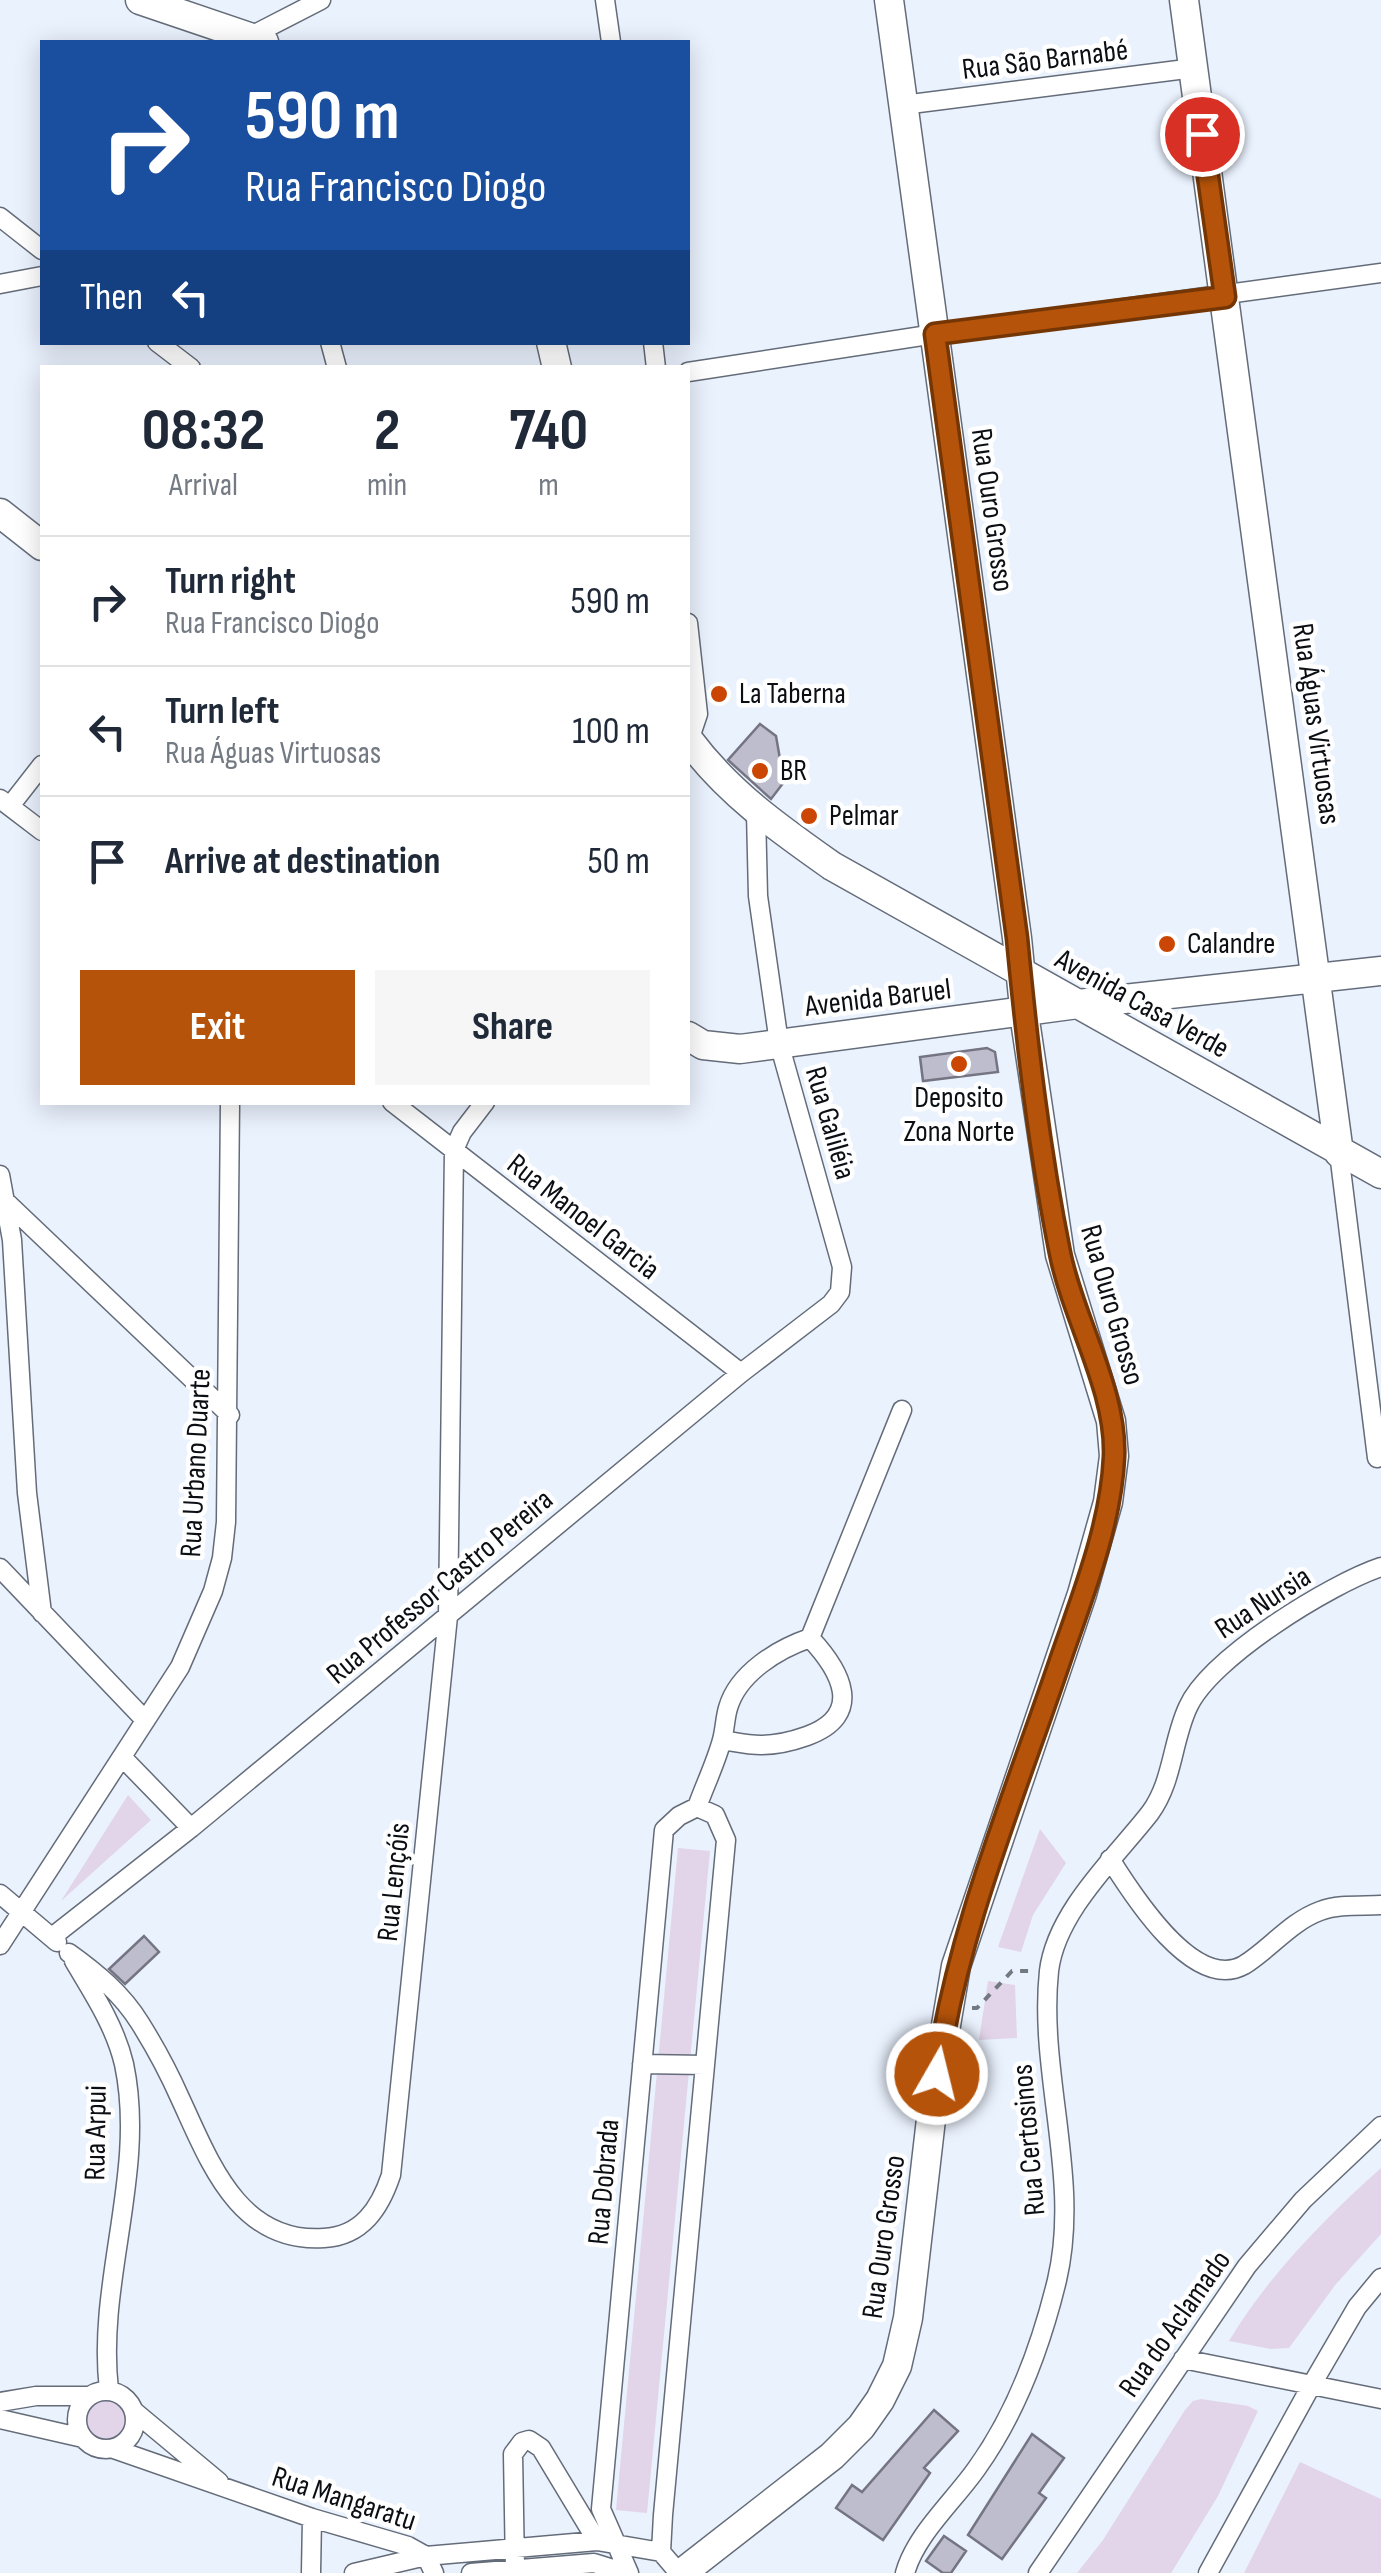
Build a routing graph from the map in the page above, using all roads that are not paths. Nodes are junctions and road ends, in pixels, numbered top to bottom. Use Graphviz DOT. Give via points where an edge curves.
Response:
graph roads {
  1 [pos="321,0"];
  2 [pos="605,0"];
  3 [pos="888,0"];
  4 [pos="1184,0"];
  5 [pos="151,2"];
  6 [pos="256,40"];
  7 [pos="611,40"];
  8 [pos="1194,68"];
  9 [pos="902,106"];
  10 [pos="0,217"];
  11 [pos="40,248"];
  12 [pos="1381,274"];
  13 [pos="40,276"];
  14 [pos="0,284"];
  15 [pos="1225,297"];
  16 [pos="935,334"];
  17 [pos="161,345"];
  18 [pos="187,365"];
  19 [pos="690,372"];
  20 [pos="0,513"];
  21 [pos="40,544"];
  22 [pos="690,641"];
  23 [pos="690,735"];
  24 [pos="690,742"];
  25 [pos="40,768"];
  26 [pos="5,803"];
  27 [pos="756,813"];
  28 [pos="40,829"];
  29 [pos="1381,971"];
  30 [pos="1020,972"];
  31 [pos="1318,979"];
  32 [pos="1078,1004"];
  33 [pos="1024,1013"];
  34 [pos="690,1037"];
  35 [pos="779,1043"];
  36 [pos="230,1105"];
  37 [pos="396,1105"];
  38 [pos="483,1105"];
  39 [pos="454,1150"];
  40 [pos="1340,1153"];
  41 [pos="1381,1174"];
  42 [pos="0,1175"];
  43 [pos="2,1198"];
  44 [pos="842,1266"];
  45 [pos="741,1373"];
  46 [pos="902,1410"];
  47 [pos="230,1415"];
  48 [pos="1377,1458"];
  49 [pos="1381,1567"];
  50 [pos="0,1568"];
  51 [pos="42,1613"];
  52 [pos="448,1616"];
  53 [pos="810,1638"];
  54 [pos="145,1720"];
  55 [pos="722,1740"];
  56 [pos="122,1757"];
  57 [pos="697,1807"];
  58 [pos="191,1828"];
  59 [pos="1110,1859"];
  60 [pos="0,1894"];
  61 [pos="1381,1905"];
  62 [pos="21,1911"];
  63 [pos="52,1936"];
  64 [pos="0,1945"];
  65 [pos="69,1954"];
  66 [pos="642,2064"];
  67 [pos="705,2065"];
  68 [pos="1381,2126"];
  69 [pos="1381,2278"];
  70 [pos="1183,2358"];
  71 [pos="1311,2386"];
  72 [pos="110,2390"];
  73 [pos="88,2396"];
  74 [pos="1381,2398"];
  75 [pos="0,2402"];
  76 [pos="135,2412"];
  77 [pos="0,2419"];
  78 [pos="83,2438"];
  79 [pos="114,2449"];
  80 [pos="228,2488"];
  81 [pos="312,2518"];
  82 [pos="598,2541"];
  83 [pos="618,2543"];
  84 [pos="514,2549"];
  85 [pos="661,2552"];
  86 [pos="430,2564"];
  87 [pos="514,2569"];
  88 [pos="311,2573"];
  89 [pos="354,2573"];
  90 [pos="471,2573"];
  91 [pos="627,2573"];
  92 [pos="681,2573"];
  93 [pos="905,2573"];
  94 [pos="1038,2573"];
  95 [pos="1208,2573"];
  1 -- 6 [label="street"];
  2 -- 7 [label="street"];
  3 -- 9 [label="street, Rua Ouro Grosso"];
  4 -- 8 [label="street, Rua Águas Virtuosas"];
  5 -- 6 [label="street"];
  8 -- 9 [label="street, Rua São Barnabé"];
  8 -- 15 [label="street, Rua Águas Virtuosas"];
  9 -- 16 [label="street, Rua Ouro Grosso"];
  10 -- 11 [label="street"];
  12 -- 15 [label="street"];
  13 -- 14 [label="street"];
  15 -- 16 [label="street"];
  15 -- 31 [label="street, Rua Águas Virtuosas"];
  16 -- 19 [label="street"];
  16 -- 30 [label="street, Rua Ouro Grosso"];
  17 -- 18 [label="street"];
  20 -- 21 [label="street"];
  22 -- 23 [label="street" via="698,714"];
  24 -- 27 [label="street, Avenida Casa Verde"];
  25 -- 26 [label="street"];
  26 -- 28 [label="street"];
  27 -- 30 [label="street, Avenida Casa Verde" via="832,866"];
  27 -- 35 [label="street, Rua Galiléia" via="758,896"];
  29 -- 31 [label="street, Avenida Baruel"];
  30 -- 32 [label="street, Avenida Casa Verde"];
  30 -- 33 [label="street, Rua Ouro Grosso"];
  31 -- 32 [label="street, Avenida Baruel"];
  31 -- 40 [label="street, Rua Águas Virtuosas"];
  32 -- 33 [label="street, Avenida Baruel"];
  32 -- 40 [label="street, Avenida Casa Verde"];
  33 -- 35 [label="street, Avenida Baruel"];
  33 -- 92 [label="street, Rua Ouro Grosso" via="1060,1254 1106,1402 1114,1456 1108,1502 956,1966 911,2300 896,2366 862,2428"];
  34 -- 35 [label="street, Avenida Baruel" via="740,1049"];
  35 -- 44 [label="street, Rua Galiléia"];
  36 -- 47 [label="street, Rua Urbano Duarte"];
  37 -- 39 [label="street, Rua Manoel Garcia"];
  38 -- 39 [label="street"];
  39 -- 45 [label="street, Rua Manoel Garcia"];
  39 -- 52 [label="street, Rua Lençóis"];
  40 -- 41 [label="street, Avenida Casa Verde"];
  40 -- 48 [label="street, Rua Águas Virtuosas"];
  42 -- 43 [label="street"];
  43 -- 47 [label="street"];
  43 -- 51 [label="street" via="12,1240"];
  44 -- 45 [label="street, Rua Professor Castro Pereira" via="840,1292 831,1304"];
  45 -- 52 [label="street, Rua Professor Castro Pereira"];
  46 -- 53 [label="street"];
  47 -- 54 [label="street, Rua Urbano Duarte" via="218,1574 192,1642"];
  49 -- 59 [label="street, Rua Nursia" via="1336,1588 1209,1674 1188,1705 1161,1796"];
  50 -- 51 [label="street"];
  51 -- 54 [label="street"];
  52 -- 58 [label="street, Rua Professor Castro Pereira"];
  52 -- 65 [label="street, Rua Lençóis" via="391,2174 368,2220 342,2235 310,2238 272,2228 237,2203 140,2023 110,1984"];
  53 -- 55 [label="street, Rua Dobrada" via="785,1646 743,1682 728,1704"];
  53 -- 55 [label="street" via="840,1679 842,1705 831,1723 764,1745"];
  54 -- 56 [label="street, Rua Urbano Duarte"];
  55 -- 57 [label="street, Rua Dobrada"];
  56 -- 58 [label="street"];
  56 -- 62 [label="street, Rua Urbano Duarte"];
  57 -- 66 [label="street, Rua Dobrada" via="664,1830"];
  57 -- 67 [label="street" via="715,1815 726,1840"];
  58 -- 63 [label="street, Rua Professor Castro Pereira"];
  59 -- 61 [label="street" via="1166,1934 1217,1970 1241,1966 1320,1911"];
  59 -- 93 [label="street, Rua Certosinos" via="1063,1930 1049,1971 1046,2018 1064,2194 1058,2277 1039,2343 1001,2431"];
  60 -- 62 [label="street, Rua Arpui"];
  62 -- 63 [label="street, Rua Arpui"];
  62 -- 64 [label="street, Rua Urbano Duarte"];
  63 -- 65 [label="street, Rua Arpui"];
  65 -- 72 [label="street, Rua Arpui" via="114,2036 127,2094 107,2334"];
  66 -- 67 [label="street"];
  66 -- 83 [label="street, Rua Dobrada" via="601,2509"];
  67 -- 85 [label="street"];
  68 -- 70 [label="street, Rua do Aclamado" via="1302,2200"];
  69 -- 71 [label="street"];
  70 -- 71 [label="street"];
  70 -- 94 [label="street, Rua do Aclamado"];
  71 -- 74 [label="street"];
  71 -- 95 [label="street"];
  72 -- 73 [label="street"];
  72 -- 76 [label="street"];
  73 -- 75 [label="street"];
  73 -- 78 [label="street" via="77,2416"];
  76 -- 79 [label="street" via="132,2435"];
  76 -- 80 [label="street, Rua Mangaratu"];
  77 -- 78 [label="street"];
  78 -- 79 [label="street"];
  79 -- 80 [label="street, Rua Mangaratu"];
  80 -- 81 [label="street, Rua Mangaratu"];
  81 -- 86 [label="street, Rua Mangaratu" via="384,2536"];
  81 -- 88 [label="street"];
  82 -- 83 [label="street"];
  82 -- 84 [label="street"];
  82 -- 84 [label="street" via="541,2448 529,2440 513,2454"];
  83 -- 85 [label="street"];
  83 -- 91 [label="street, Rua Dobrada"];
  84 -- 86 [label="street"];
  84 -- 87 [label="street"];
  85 -- 92 [label="street"];
  86 -- 89 [label="street"];
  87 -- 90 [label="street"];
  87 -- 91 [label="street" via="594,2563"];
}
